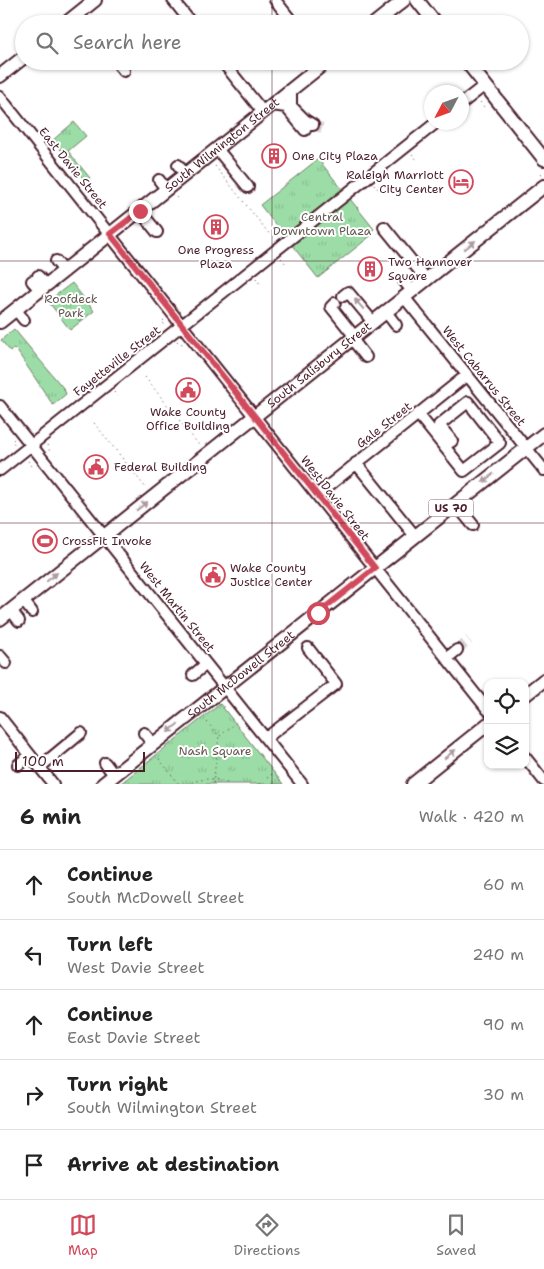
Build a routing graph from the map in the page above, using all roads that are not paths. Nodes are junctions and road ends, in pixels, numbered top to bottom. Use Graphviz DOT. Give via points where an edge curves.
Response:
graph roads {
  1 [pos="95,0"];
  2 [pos="173,0"];
  3 [pos="275,0"];
  4 [pos="404,0"];
  5 [pos="418,0"];
  6 [pos="81,15"];
  7 [pos="185,15"];
  8 [pos="287,15"];
  9 [pos="385,15"];
  10 [pos="429,15"];
  11 [pos="15,64"];
  12 [pos="230,70"];
  13 [pos="314,70"];
  14 [pos="473,70"];
  15 [pos="0,76"];
  16 [pos="296,82"];
  17 [pos="485,84"];
  18 [pos="0,97"];
  19 [pos="469,97"];
  20 [pos="267,109"];
  21 [pos="427,130"];
  22 [pos="217,149"];
  23 [pos="544,159"];
  24 [pos="543,180"];
  25 [pos="248,187"];
  26 [pos="140,211"];
  27 [pos="384,227"];
  28 [pos="157,232"];
  29 [pos="110,234"];
  30 [pos="427,280"];
  31 [pos="404,281"];
  32 [pos="408,294"];
  33 [pos="16,310"];
  34 [pos="386,312"];
  35 [pos="24,320"];
  36 [pos="0,322"];
  37 [pos="374,322"];
  38 [pos="182,325"];
  39 [pos="396,325"];
  40 [pos="353,338"];
  41 [pos="366,357"];
  42 [pos="467,375"];
  43 [pos="0,406"];
  44 [pos="418,414"];
  45 [pos="255,416"];
  46 [pos="544,434"];
  47 [pos="31,446"];
  48 [pos="444,446"];
  49 [pos="526,448"];
  50 [pos="356,463"];
  51 [pos="0,470"];
  52 [pos="544,470"];
  53 [pos="317,494"];
  54 [pos="456,504"];
  55 [pos="473,525"];
  56 [pos="104,536"];
  57 [pos="415,536"];
  58 [pos="375,568"];
  59 [pos="24,599"];
  60 [pos="33,611"];
  61 [pos="6,614"];
  62 [pos="18,622"];
  63 [pos="308,648"];
  64 [pos="457,650"];
  65 [pos="447,658"];
  66 [pos="206,664"];
  67 [pos="193,675"];
  68 [pos="543,676"];
  69 [pos="225,687"];
  70 [pos="529,691"];
  71 [pos="484,705"];
  72 [pos="0,717"];
  73 [pos="484,727"];
  74 [pos="81,733"];
  75 [pos="144,733"];
  76 [pos="266,738"];
  77 [pos="153,744"];
  78 [pos="30,755"];
  79 [pos="529,762"];
  80 [pos="105,763"];
  81 [pos="18,765"];
  82 [pos="40,767"];
  83 [pos="114,775"];
  84 [pos="544,781"];
  85 [pos="53,784"];
  86 [pos="103,784"];
  87 [pos="302,784"];
  88 [pos="413,784"];
  1 -- 6 [label="main road"];
  2 -- 7 [label="street"];
  3 -- 8 [label="street"];
  4 -- 9 [label="main road"];
  5 -- 10 [label="main road"];
  11 -- 15 [label="main road"];
  12 -- 20 [label="street"];
  13 -- 16 [label="main road, South Wilmington Street"];
  14 -- 17 [label="main road"];
  16 -- 20 [label="main road, South Wilmington Street"];
  16 -- 20 [label="street" via="291,106 309,127 286,108"];
  17 -- 19 [label="street"];
  17 -- 23 [label="main road"];
  18 -- 29 [label="street, East Davie Street"];
  20 -- 22 [label="main road, South Wilmington Street"];
  21 -- 38 [label="street, Fayetteville Street"];
  22 -- 25 [label="street"];
  22 -- 26 [label="main road, South Wilmington Street" via="182,170 168,189"];
  30 -- 24 [label="main road, South Salisbury Street, one-way"];
  26 -- 28 [label="street"];
  26 -- 29 [label="main road, South Wilmington Street"];
  27 -- 30 [label="street"];
  29 -- 33 [label="main road, South Wilmington Street" via="60,266 39,283"];
  29 -- 38 [label="street, East Davie Street"];
  30 -- 32 [label="main road, South Salisbury Street"];
  31 -- 32 [label="street, West Cabarrus Street"];
  32 -- 34 [label="main road, South Salisbury Street"];
  32 -- 42 [label="street, West Cabarrus Street"];
  33 -- 35 [label="street"];
  33 -- 36 [label="main road, South Wilmington Street"];
  34 -- 37 [label="main road, South Salisbury Street"];
  34 -- 39 [label="street"];
  37 -- 40 [label="main road, South Salisbury Street"];
  37 -- 40 [label="street, one-way" via="348,292 331,307"];
  38 -- 45 [label="street, West Davie Street"];
  38 -- 47 [label="street, Fayetteville Street"];
  40 -- 41 [label="street"];
  40 -- 45 [label="main road, South Salisbury Street"];
  42 -- 44 [label="street, Gale Street"];
  42 -- 49 [label="street, West Cabarrus Street"];
  43 -- 47 [label="street, West Martin Street"];
  44 -- 48 [label="street"];
  44 -- 50 [label="street, Gale Street"];
  45 -- 53 [label="street, West Davie Street"];
  56 -- 45 [label="main road, South Salisbury Street, one-way"];
  46 -- 49 [label="main road, South McDowell Street / US 70"];
  47 -- 51 [label="street, Fayetteville Street"];
  47 -- 56 [label="street, West Martin Street"];
  48 -- 48 [label="street" via="464,471 500,442 468,402 439,426 452,441"];
  49 -- 52 [label="street, West Cabarrus Street"];
  49 -- 54 [label="main road, South McDowell Street / US 70, one-way"];
  50 -- 53 [label="street, Gale Street"];
  50 -- 57 [label="street"];
  53 -- 58 [label="street, West Davie Street"];
  54 -- 55 [label="street"];
  54 -- 57 [label="main road, South McDowell Street / US 70"];
  59 -- 56 [label="main road, South Salisbury Street, one-way"];
  56 -- 66 [label="street, West Martin Street"];
  57 -- 58 [label="main road, South McDowell Street / US 70"];
  58 -- 65 [label="street, West Davie Street"];
  58 -- 69 [label="main road, South McDowell Street / US 70"];
  59 -- 60 [label="street"];
  59 -- 61 [label="main road, South Salisbury Street"];
  61 -- 62 [label="street"];
  63 -- 76 [label="street" via="336,684"];
  64 -- 65 [label="street"];
  65 -- 71 [label="street, West Davie Street"];
  66 -- 67 [label="street"];
  66 -- 69 [label="street, West Martin Street"];
  68 -- 70 [label="main road"];
  69 -- 76 [label="street, West Martin Street"];
  69 -- 77 [label="main road, South McDowell Street / US 70, one-way"];
  72 -- 78 [label="street"];
  88 -- 73 [label="main road, one-way"];
  74 -- 82 [label="street"];
  75 -- 77 [label="street"];
  76 -- 87 [label="street, West Martin Street"];
  77 -- 83 [label="main road, South McDowell Street / US 70"];
  78 -- 81 [label="street"];
  78 -- 82 [label="street"];
  79 -- 84 [label="street"];
  80 -- 83 [label="street"];
  82 -- 85 [label="street"];
  83 -- 86 [label="main road, South McDowell Street / US 70"];
}
